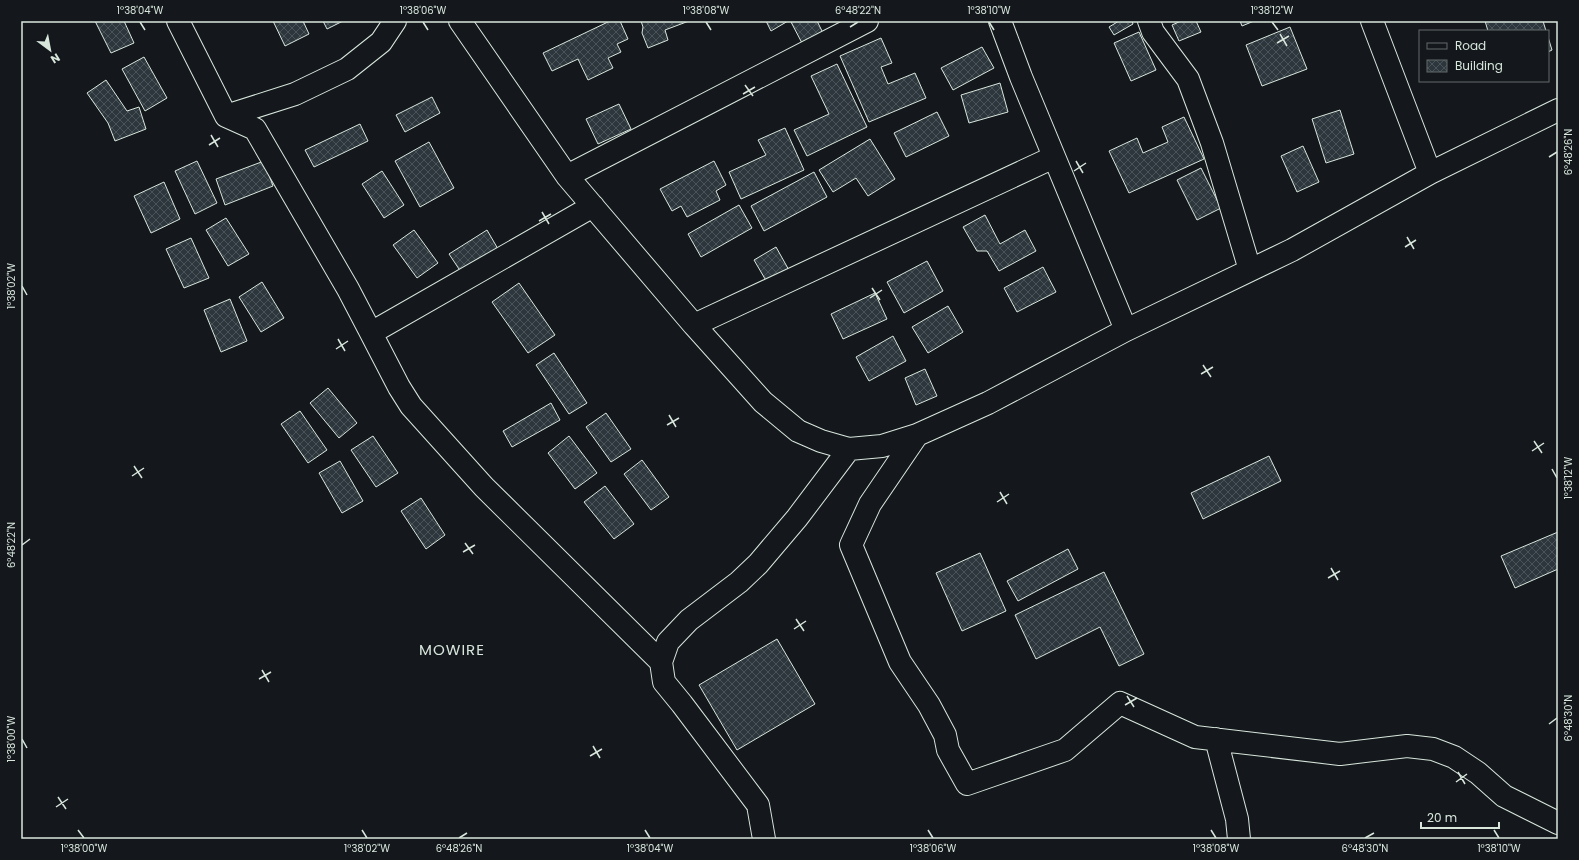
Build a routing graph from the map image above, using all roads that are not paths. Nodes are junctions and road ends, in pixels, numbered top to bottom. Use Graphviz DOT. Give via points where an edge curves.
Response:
graph roads {
  1 [pos="178,21"];
  2 [pos="395,21"];
  3 [pos="460,21"];
  4 [pos="867,21"];
  5 [pos="1000,21"];
  6 [pos="1149,21"];
  7 [pos="1372,21"];
  8 [pos="1558,110"];
  9 [pos="226,116"];
  10 [pos="1054,157"];
  11 [pos="1430,173"];
  12 [pos="566,176"];
  13 [pos="592,206"];
  14 [pos="1250,270"];
  15 [pos="694,325"];
  16 [pos="1126,330"];
  17 [pos="371,333"];
  18 [pos="917,435"];
  19 [pos="849,449"];
  20 [pos="661,662"];
  21 [pos="1216,739"];
  22 [pos="1558,823"];
  23 [pos="764,839"];
  24 [pos="1239,839"];
  1 -- 9 [label="street"];
  2 -- 9 [label="street" via="381,42 347,69 295,94"];
  3 -- 12 [label="street"];
  4 -- 12 [label="street"];
  5 -- 10 [label="street"];
  6 -- 14 [label="street" via="1153,32 1188,79 1212,143"];
  7 -- 11 [label="street"];
  8 -- 11 [label="street"];
  9 -- 17 [label="street" via="255,129"];
  10 -- 15 [label="street"];
  10 -- 16 [label="street"];
  11 -- 14 [label="street" via="1292,250"];
  12 -- 13 [label="street"];
  13 -- 15 [label="street"];
  13 -- 17 [label="street"];
  14 -- 16 [label="street"];
  15 -- 19 [label="street" via="763,402 798,431"];
  16 -- 18 [label="street" via="988,402"];
  17 -- 20 [label="street" via="411,406 484,487"];
  18 -- 19 [label="street" via="882,446"];
  18 -- 21 [label="street" via="870,504 851,545 900,662 929,705 945,735 948,750 967,784 1065,750 1120,703 1195,737"];
  19 -- 20 [label="street" via="797,518 758,564 739,582 689,620 668,642"];
  20 -- 23 [label="street" via="664,682 758,805"];
  21 -- 22 [label="street" via="1340,754 1407,746 1433,749 1454,757 1478,773 1504,796"];
  21 -- 24 [label="street" via="1237,819"];
}
